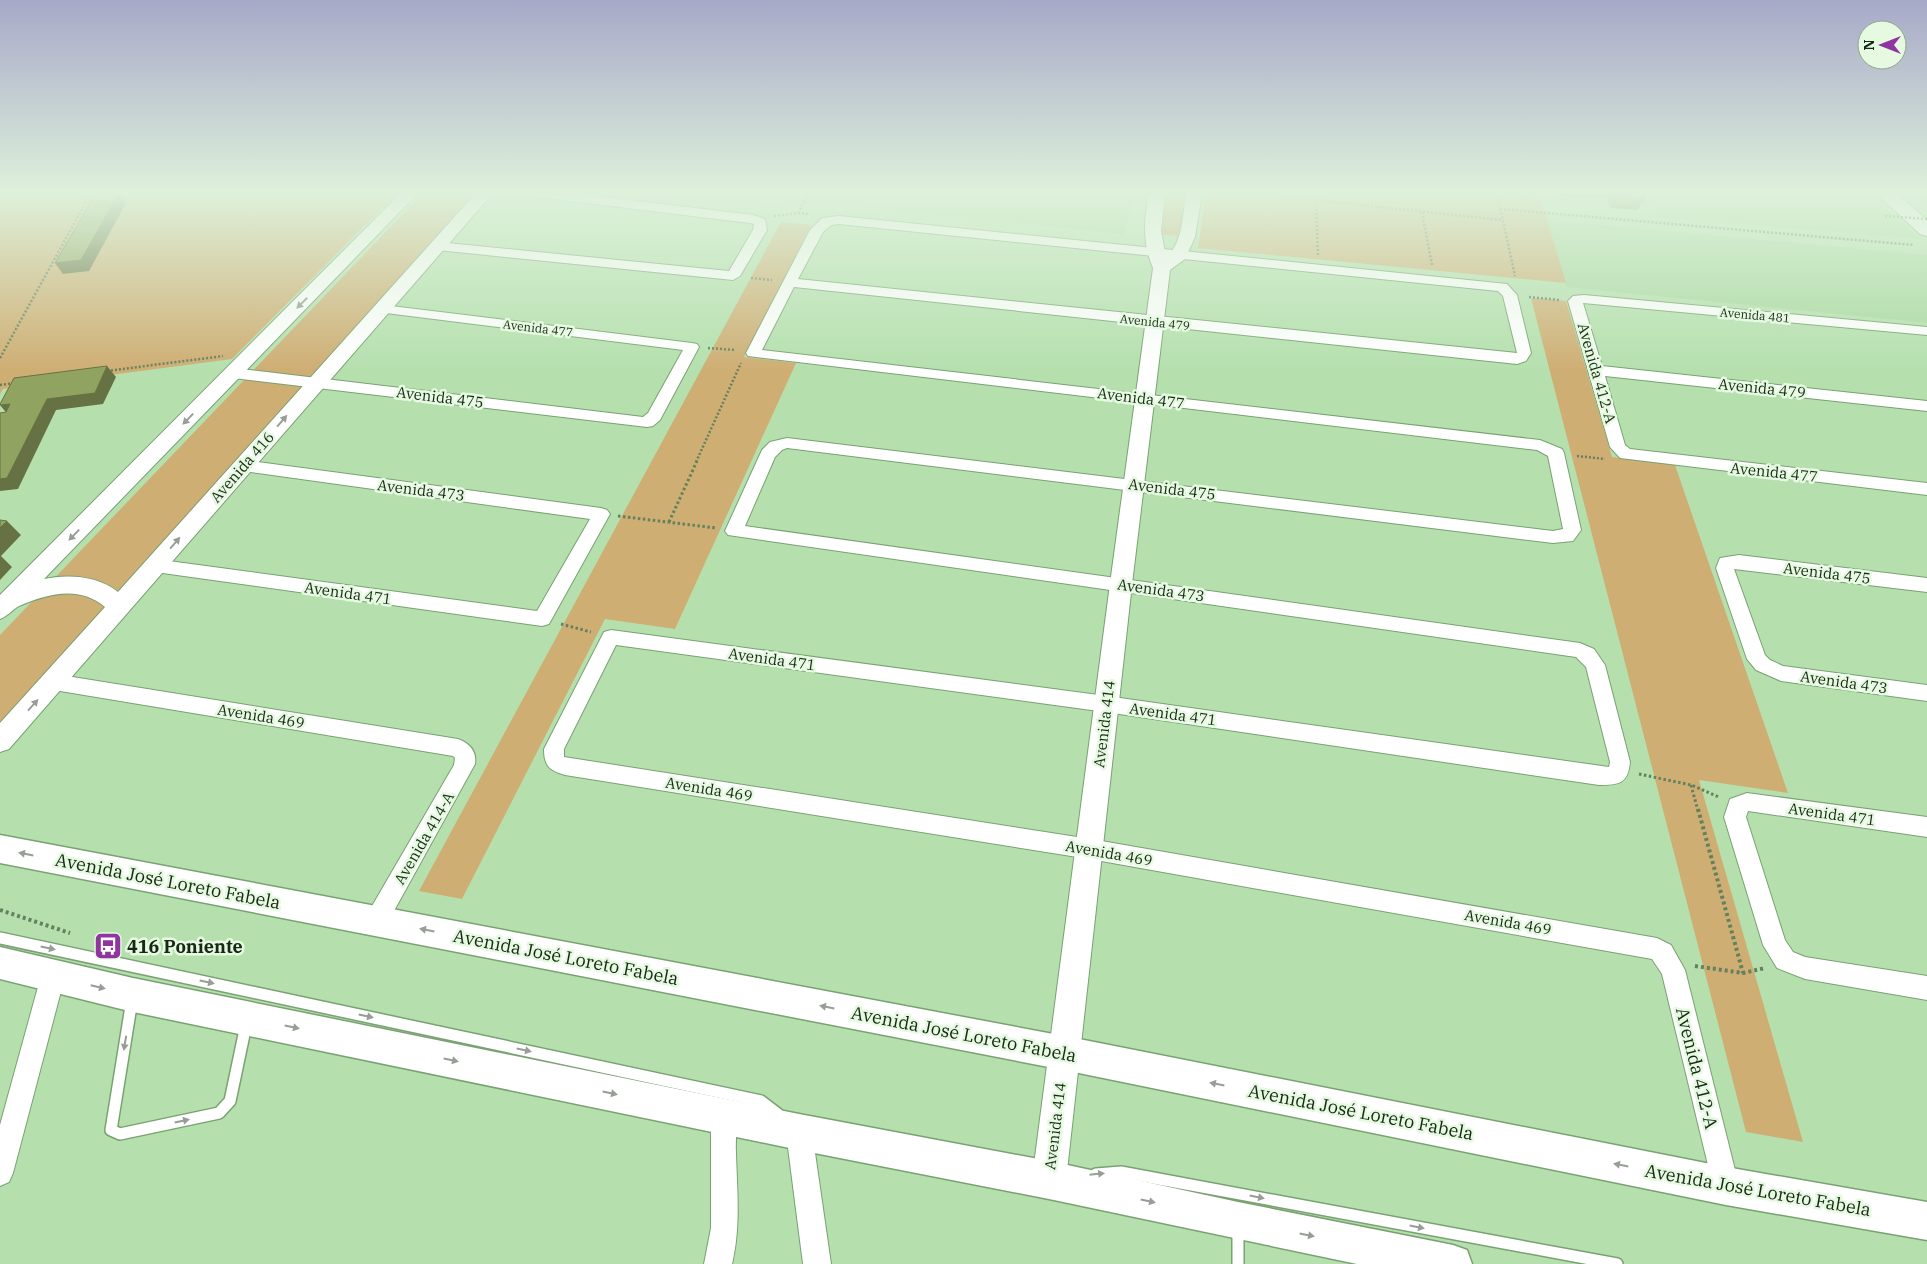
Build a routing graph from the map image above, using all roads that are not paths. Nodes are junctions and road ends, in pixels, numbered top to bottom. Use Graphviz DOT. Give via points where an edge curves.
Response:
graph roads {
  1 [pos="348,252"];
  2 [pos="432,252"];
  3 [pos="496,252"];
  4 [pos="747,252"];
  5 [pos="806,252"];
  6 [pos="1106,252"];
  7 [pos="1161,252"];
  8 [pos="1172,252"];
  9 [pos="1165,259"];
  10 [pos="789,282"];
  11 [pos="1579,300"];
  12 [pos="383,309"];
  13 [pos="1153,322"];
  14 [pos="1927,331"];
  15 [pos="230,364"];
  16 [pos="1596,370"];
  17 [pos="317,382"];
  18 [pos="1144,398"];
  19 [pos="1927,406"];
  20 [pos="647,422"];
  21 [pos="1622,452"];
  22 [pos="242,466"];
  23 [pos="1133,484"];
  24 [pos="1927,489"];
  25 [pos="734,531"];
  26 [pos="1567,537"];
  27 [pos="154,566"];
  28 [pos="1121,584"];
  29 [pos="1927,585"];
  30 [pos="120,606"];
  31 [pos="4,607"];
  32 [pos="542,619"];
  33 [pos="1763,666"];
  34 [pos="54,682"];
  35 [pos="1927,693"];
  36 [pos="1106,704"];
  37 [pos="0,741"];
  38 [pos="466,755"];
  39 [pos="554,760"];
  40 [pos="1617,773"];
  41 [pos="1927,827"];
  42 [pos="0,849"];
  43 [pos="1090,849"];
  44 [pos="376,921"];
  45 [pos="0,938"];
  46 [pos="1666,957"];
  47 [pos="0,962"];
  48 [pos="53,976"];
  49 [pos="1927,988"];
  50 [pos="133,995"];
  51 [pos="247,1018"];
  52 [pos="1064,1053"];
  53 [pos="724,1116"];
  54 [pos="799,1132"];
  55 [pos="0,1173"];
  56 [pos="1049,1180"];
  57 [pos="1726,1186"];
  58 [pos="1238,1221"];
  59 [pos="1927,1221"];
  60 [pos="1391,1258"];
  61 [pos="718,1264"];
  62 [pos="817,1264"];
  63 [pos="1238,1264"];
  64 [pos="1453,1264"];
  65 [pos="1617,1264"];
  1 -- 15 [label="street, one-way"];
  2 -- 12 [label="street, Avenida 416"];
  3 -- 4 [label="street" via="733,276"];
  5 -- 10 [label="street"];
  6 -- 9 [label="street"];
  7 -- 9 [label="street, Avenida 414"];
  8 -- 9 [label="street, Avenida 414"];
  9 -- 13 [label="street, Avenida 414"];
  9 -- 13 [label="street, Avenida 479" via="1318,268 1434,279 1506,291 1524,353 1521,358 1512,359"];
  10 -- 13 [label="street, Avenida 479"];
  10 -- 18 [label="street, Avenida 477" via="749,352"];
  11 -- 14 [label="street, Avenida 481"];
  11 -- 16 [label="street, Avenida 412-A"];
  12 -- 17 [label="street, Avenida 416"];
  12 -- 20 [label="street, Avenida 477" via="692,347 654,416"];
  13 -- 18 [label="street, Avenida 414"];
  15 -- 17 [label="street, Avenida 475"];
  15 -- 31 [label="street, one-way"];
  16 -- 19 [label="street, Avenida 479"];
  16 -- 21 [label="street, Avenida 412-A"];
  17 -- 20 [label="street, Avenida 475"];
  22 -- 17 [label="street, Avenida 416, one-way"];
  18 -- 23 [label="street, Avenida 414"];
  18 -- 26 [label="street, Avenida 477" via="1530,443 1548,448 1556,453 1572,530"];
  21 -- 24 [label="street, Avenida 477" via="1631,456"];
  27 -- 22 [label="street, Avenida 416, one-way"];
  22 -- 32 [label="street, Avenida 473" via="601,514"];
  23 -- 25 [label="street, Avenida 475" via="787,443 776,446 768,454"];
  23 -- 26 [label="street, Avenida 475"];
  23 -- 28 [label="street, Avenida 414"];
  25 -- 28 [label="street, Avenida 473"];
  27 -- 30 [label="street, Avenida 416"];
  27 -- 32 [label="street, Avenida 471"];
  28 -- 36 [label="street, Avenida 414"];
  28 -- 40 [label="street, Avenida 473" via="1574,649 1587,654 1596,665 1620,762"];
  29 -- 33 [label="street, Avenida 475" via="1726,563 1726,573 1754,652"];
  30 -- 31 [label="street" via="102,592 82,586 57,585 29,591"];
  30 -- 34 [label="street, Avenida 416"];
  33 -- 35 [label="street, Avenida 473" via="1781,673"];
  37 -- 34 [label="street, Avenida 416, one-way"];
  34 -- 38 [label="street, Avenida 469" via="458,748"];
  36 -- 39 [label="street, Avenida 471" via="611,638 554,749"];
  36 -- 40 [label="street, Avenida 471" via="1599,776"];
  36 -- 43 [label="street, Avenida 414"];
  38 -- 44 [label="street, Avenida 414-A" via="464,767"];
  39 -- 43 [label="street, Avenida 469" via="565,766"];
  41 -- 49 [label="street, Avenida 471" via="1747,802 1737,806 1735,816 1775,945 1785,960 1805,968"];
  44 -- 42 [label="main road, Avenida José Loreto Fabela, one-way"];
  43 -- 46 [label="street, Avenida 469" via="1649,947"];
  43 -- 52 [label="street, Avenida 414"];
  52 -- 44 [label="main road, Avenida José Loreto Fabela, one-way"];
  45 -- 54 [label="lane, one-way" via="761,1101"];
  46 -- 57 [label="street, Avenida 412-A"];
  47 -- 48 [label="main road"];
  48 -- 50 [label="main road, one-way"];
  48 -- 55 [label="street"];
  50 -- 51 [label="main road"];
  50 -- 51 [label="lane, one-way" via="111,1130 120,1134 219,1113 230,1101"];
  51 -- 53 [label="main road, one-way"];
  52 -- 56 [label="street, Avenida 414"];
  57 -- 52 [label="main road, Avenida José Loreto Fabela, one-way"];
  53 -- 54 [label="main road"];
  53 -- 61 [label="street" via="721,1140 725,1217"];
  54 -- 56 [label="main road"];
  54 -- 62 [label="street"];
  56 -- 58 [label="main road, one-way"];
  56 -- 65 [label="lane, one-way" via="1121,1172"];
  57 -- 59 [label="main road, Avenida José Loreto Fabela"];
  58 -- 60 [label="main road, one-way"];
  58 -- 63 [label="lane"];
  60 -- 64 [label="main road"];
}
